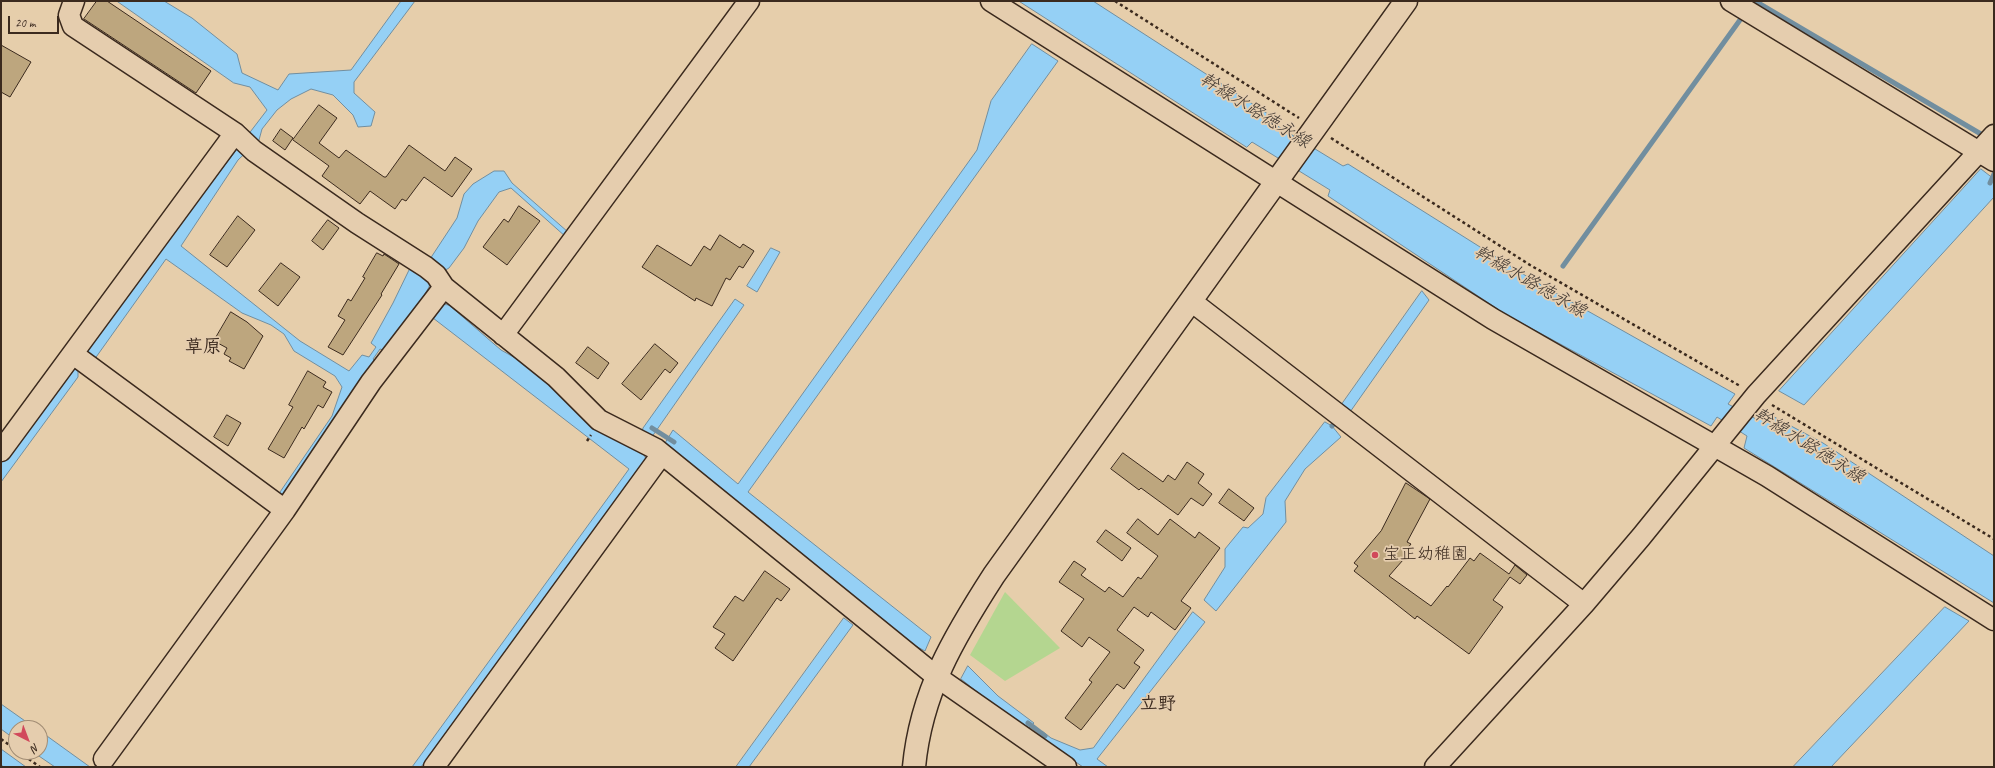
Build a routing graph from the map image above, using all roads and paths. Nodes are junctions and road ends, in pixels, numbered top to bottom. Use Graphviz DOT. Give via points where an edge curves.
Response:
graph roads {
  1 [pos="74,1"];
  2 [pos="749,1"];
  3 [pos="991,1"];
  4 [pos="1115,1"];
  5 [pos="1406,1"];
  6 [pos="1735,3"];
  7 [pos="1315,128"];
  8 [pos="235,133"];
  9 [pos="1989,151"];
  10 [pos="1277,181"];
  11 [pos="433,288"];
  12 [pos="1191,301"];
  13 [pos="503,336"];
  14 [pos="73,354"];
  15 [pos="1756,395"];
  16 [pos="649,446"];
  17 [pos="1715,446"];
  18 [pos="1,451"];
  19 [pos="285,510"];
  20 [pos="1994,539"];
  21 [pos="1584,604"];
  22 [pos="1994,620"];
  23 [pos="937,677"];
  24 [pos="104,759"];
  25 [pos="30,760"];
  26 [pos="40,767"];
  27 [pos="434,767"];
  28 [pos="914,767"];
  29 [pos="1066,767"];
  30 [pos="1435,767"];
  1 -- 8 [label="street" via="69,15 73,26"];
  2 -- 13 [label="street"];
  3 -- 10 [label="street"];
  4 -- 7 [label="path"];
  5 -- 7 [label="street"];
  6 -- 9 [label="street"];
  7 -- 10 [label="street"];
  7 -- 15 [label="path" via="1530,265"];
  8 -- 11 [label="street" via="254,151 357,223"];
  8 -- 14 [label="street"];
  9 -- 15 [label="street"];
  10 -- 12 [label="street"];
  10 -- 17 [label="street" via="1494,320"];
  11 -- 13 [label="street"];
  11 -- 19 [label="street"];
  12 -- 21 [label="street"];
  12 -- 23 [label="street" via="994,575 950,646"];
  13 -- 16 [label="street" via="556,377 599,420"];
  14 -- 18 [label="street"];
  14 -- 19 [label="street"];
  15 -- 17 [label="street"];
  15 -- 20 [label="path"];
  16 -- 23 [label="street"];
  16 -- 27 [label="street"];
  17 -- 21 [label="street"];
  17 -- 22 [label="street" via="1767,476"];
  19 -- 24 [label="street"];
  21 -- 30 [label="street"];
  23 -- 28 [label="street" via="924,711"];
  23 -- 29 [label="street"];
  25 -- 26 [label="path"];
}
